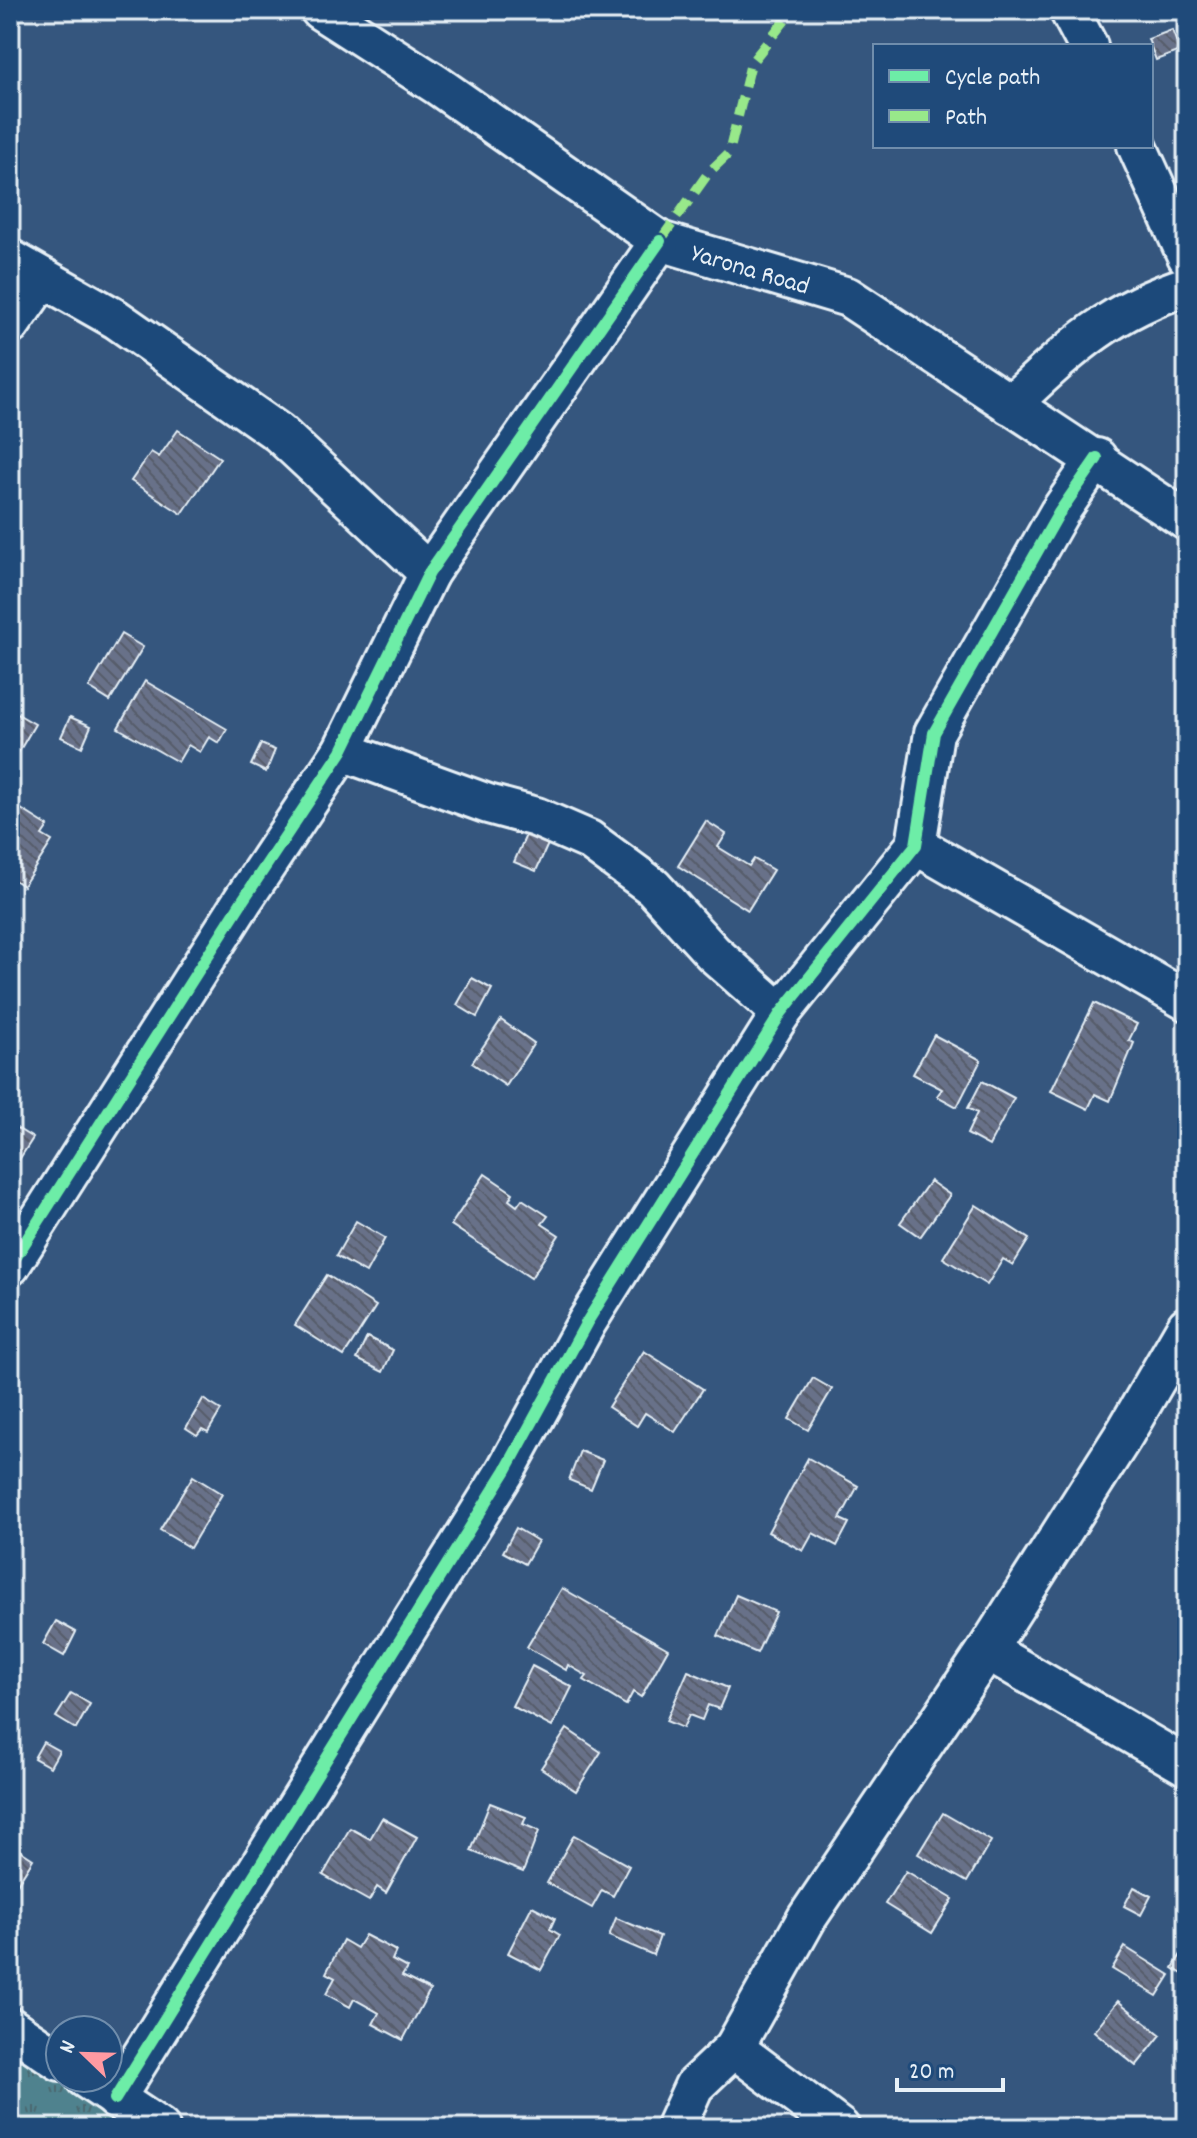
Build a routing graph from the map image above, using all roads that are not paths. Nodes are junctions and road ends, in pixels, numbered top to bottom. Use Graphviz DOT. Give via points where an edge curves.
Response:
graph roads {
  1 [pos="320,10"];
  2 [pos="1069,10"];
  3 [pos="1087,44"];
  4 [pos="1138,148"];
  5 [pos="660,241"];
  6 [pos="1187,256"];
  7 [pos="10,259"];
  8 [pos="43,278"];
  9 [pos="1187,286"];
  10 [pos="10,325"];
  11 [pos="1010,405"];
  12 [pos="1097,458"];
  13 [pos="1187,521"];
  14 [pos="429,573"];
  15 [pos="342,751"];
  16 [pos="916,845"];
  17 [pos="1187,1001"];
  18 [pos="781,1013"];
  19 [pos="10,1266"];
  20 [pos="1187,1326"];
  21 [pos="987,1650"];
  22 [pos="1187,1766"];
  23 [pos="10,2027"];
  24 [pos="734,2048"];
  25 [pos="44,2050"];
  26 [pos="124,2051"];
  27 [pos="109,2094"];
  28 [pos="160,2128"];
  29 [pos="675,2128"];
  30 [pos="840,2128"];
  1 -- 5 [label="street, Yarona Road"];
  2 -- 3 [label="street"];
  4 -- 6 [label="street"];
  5 -- 11 [label="street, Yarona Road" via="848,297"];
  5 -- 14 [label="street"];
  7 -- 8 [label="street"];
  8 -- 10 [label="street"];
  8 -- 14 [label="street" via="116,319 279,433"];
  9 -- 11 [label="street" via="1144,300 1080,341"];
  11 -- 12 [label="street, Yarona Road"];
  12 -- 13 [label="street, Yarona Road"];
  12 -- 16 [label="street" via="1059,513 934,733"];
  14 -- 15 [label="street"];
  15 -- 18 [label="street" via="589,840 653,887 713,953"];
  15 -- 19 [label="street"];
  16 -- 17 [label="street"];
  16 -- 18 [label="street"];
  18 -- 26 [label="street" via="587,1322 506,1470"];
  20 -- 21 [label="street"];
  21 -- 22 [label="street"];
  21 -- 24 [label="street" via="807,1918"];
  23 -- 25 [label="street"];
  24 -- 29 [label="street" via="694,2086"];
  24 -- 30 [label="street"];
  27 -- 28 [label="street"];
}
